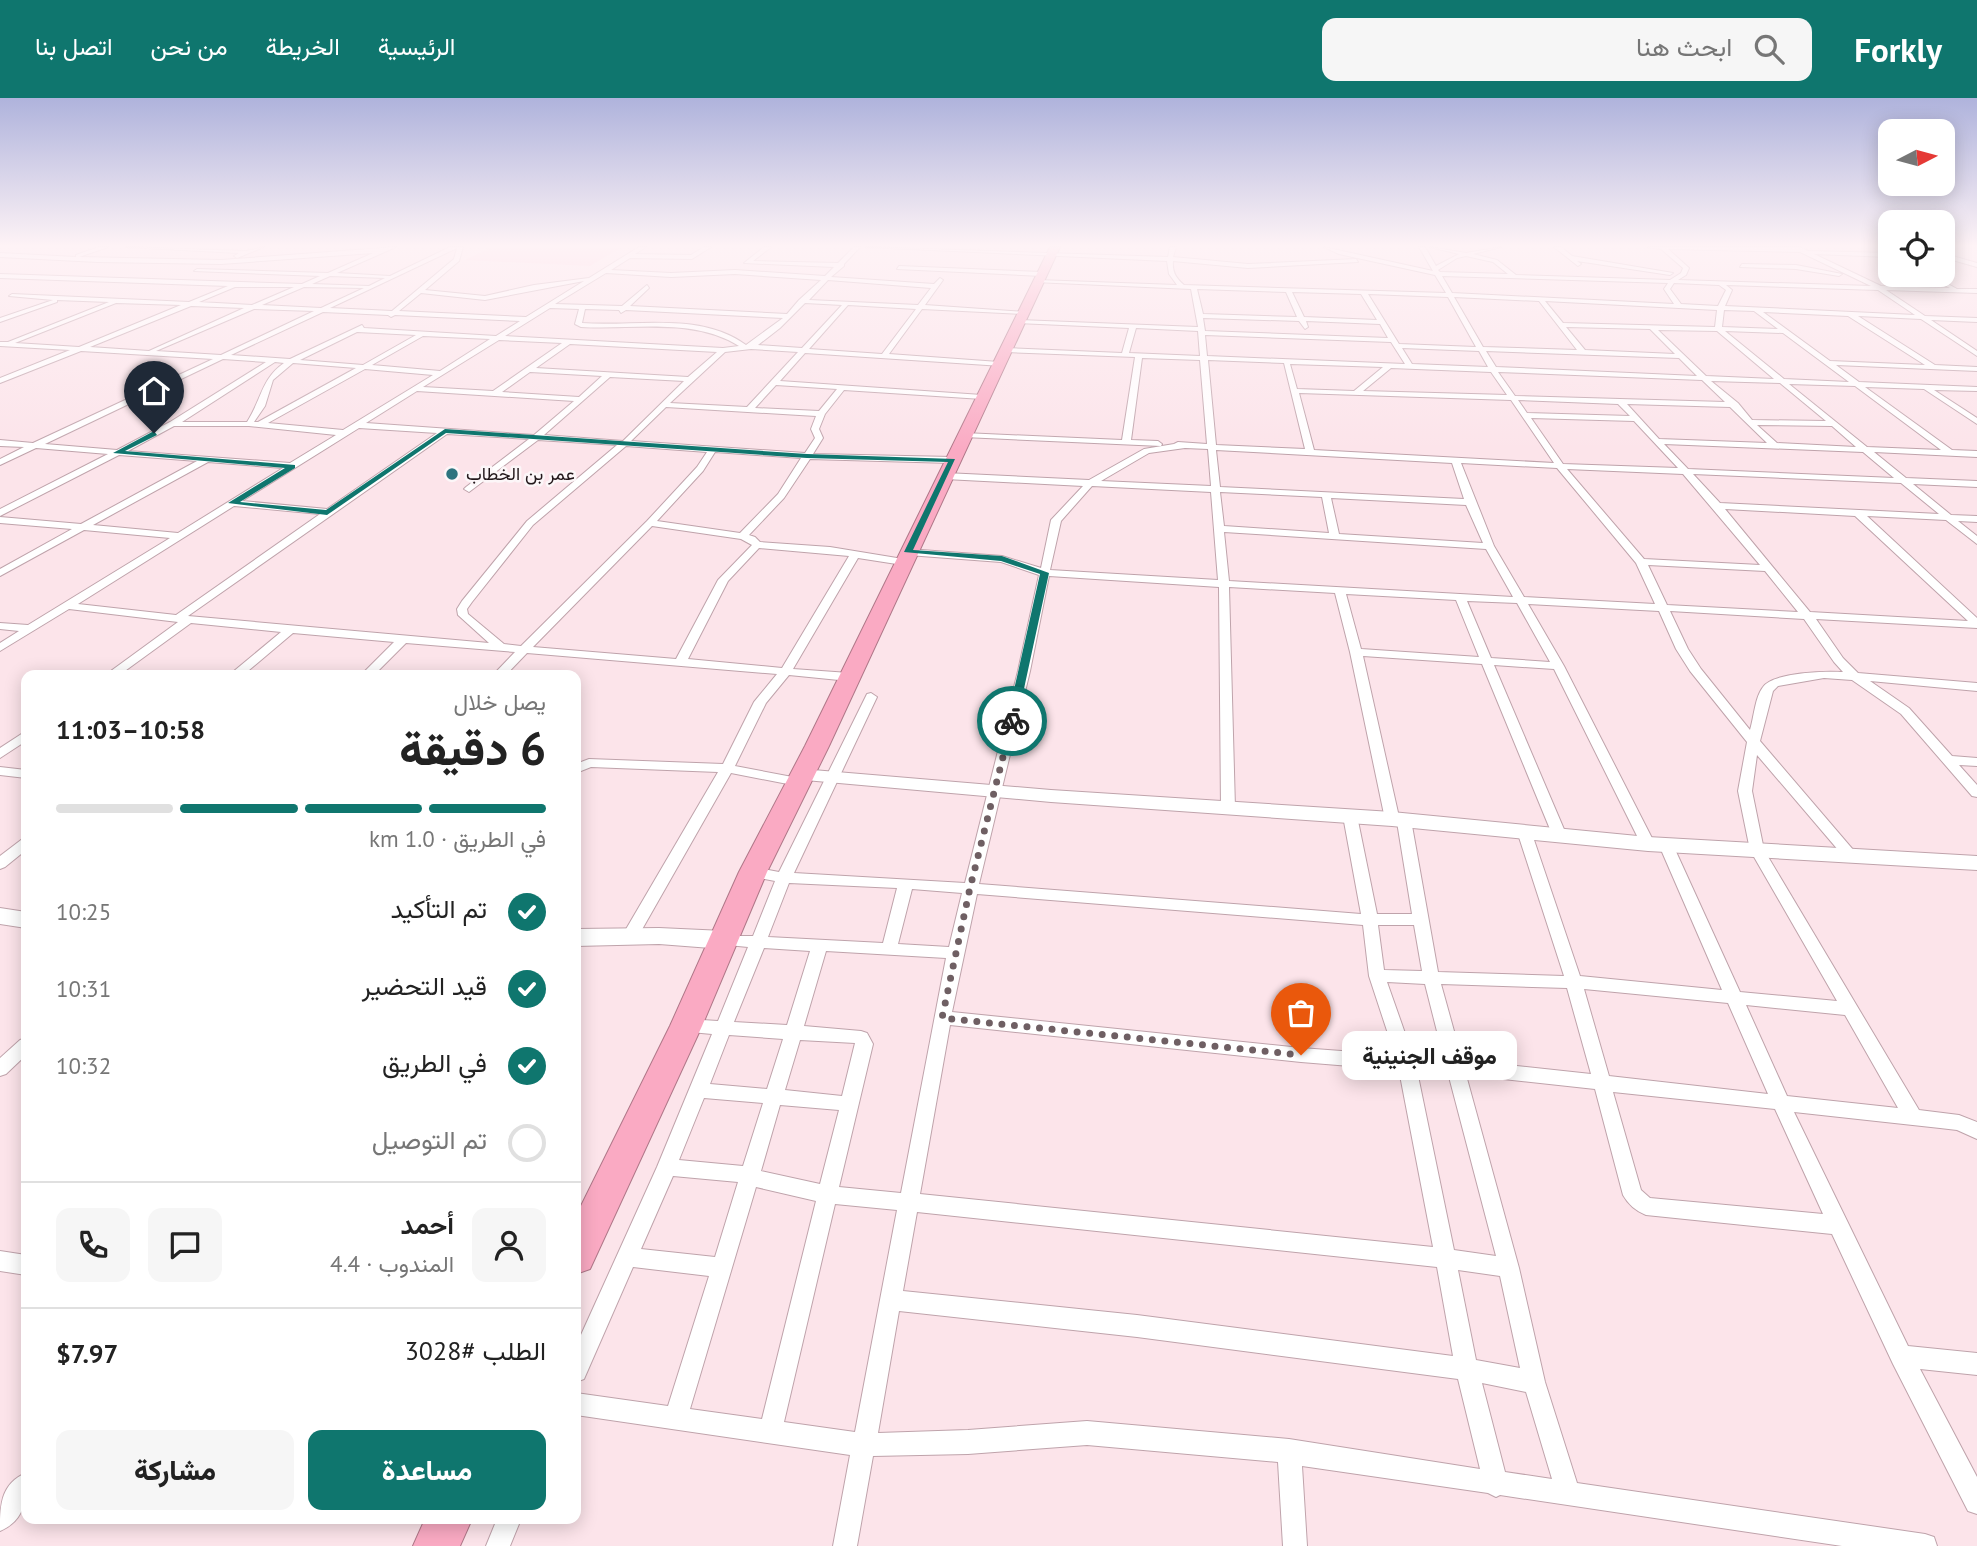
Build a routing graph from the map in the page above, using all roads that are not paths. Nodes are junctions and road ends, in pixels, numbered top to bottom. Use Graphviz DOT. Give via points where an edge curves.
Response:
graph roads {
  1 [pos="82,315"];
  2 [pos="165,315"];
  3 [pos="235,315"];
  4 [pos="312,315"];
  5 [pos="394,315"];
  6 [pos="431,315"];
  7 [pos="525,315"];
  8 [pos="580,315"];
  9 [pos="617,315"];
  10 [pos="753,315"];
  11 [pos="837,315"];
  12 [pos="914,315"];
  13 [pos="997,315"];
  14 [pos="1300,315"];
  15 [pos="1379,315"];
  16 [pos="1460,315"];
  17 [pos="1552,315"];
  18 [pos="1720,315"];
  19 [pos="1763,315"];
  20 [pos="1851,315"];
  21 [pos="1860,315"];
  22 [pos="1916,315"];
  23 [pos="521,316"];
  24 [pos="786,316"];
  25 [pos="1200,316"];
  26 [pos="1022,317"];
  27 [pos="1921,318"];
  28 [pos="1302,319"];
  29 [pos="1977,320"];
  30 [pos="1383,321"];
  31 [pos="1560,325"];
  32 [pos="605,327"];
  33 [pos="1133,327"];
  34 [pos="1651,327"];
  35 [pos="1718,329"];
  36 [pos="356,330"];
  37 [pos="1201,331"];
  38 [pos="1785,331"];
  39 [pos="1260,335"];
  40 [pos="422,336"];
  41 [pos="1310,337"];
  42 [pos="498,339"];
  43 [pos="1396,343"];
  44 [pos="567,344"];
  45 [pos="2,345"];
  46 [pos="1263,345"];
  47 [pos="1961,345"];
  48 [pos="1977,345"];
  49 [pos="747,346"];
  50 [pos="81,349"];
  51 [pos="1482,349"];
  52 [pos="723,350"];
  53 [pos="804,351"];
  54 [pos="147,352"];
  55 [pos="1583,353"];
  56 [pos="1266,354"];
  57 [pos="1603,354"];
  58 [pos="1977,354"];
  59 [pos="1124,356"];
  60 [pos="1682,356"];
  61 [pos="222,357"];
  62 [pos="883,357"];
  63 [pos="1002,357"];
  64 [pos="1139,357"];
  65 [pos="274,360"];
  66 [pos="1202,360"];
  67 [pos="291,361"];
  68 [pos="1270,363"];
  69 [pos="1287,363"];
  70 [pos="1831,363"];
  71 [pos="1388,367"];
  72 [pos="361,368"];
  73 [pos="1411,368"];
  74 [pos="1934,368"];
  75 [pos="1977,369"];
  76 [pos="529,370"];
  77 [pos="1494,372"];
  78 [pos="0,373"];
  79 [pos="441,373"];
  80 [pos="16,374"];
  81 [pos="608,374"];
  82 [pos="1626,376"];
  83 [pos="690,379"];
  84 [pos="1708,379"];
  85 [pos="0,381"];
  86 [pos="1780,382"];
  87 [pos="775,383"];
  88 [pos="1858,385"];
  89 [pos="1926,387"];
  90 [pos="416,389"];
  91 [pos="841,389"];
  92 [pos="1975,390"];
  93 [pos="1293,391"];
  94 [pos="1356,393"];
  95 [pos="494,394"];
  96 [pos="982,397"];
  97 [pos="1513,398"];
  98 [pos="581,399"];
  99 [pos="1620,401"];
  100 [pos="664,405"];
  101 [pos="1735,405"];
  102 [pos="749,410"];
  103 [pos="821,414"];
  104 [pos="1525,415"];
  105 [pos="1638,419"];
  106 [pos="1752,422"];
  107 [pos="1977,422"];
  108 [pos="173,424"];
  109 [pos="249,424"];
  110 [pos="1834,424"];
  111 [pos="259,425"];
  112 [pos="358,425"];
  113 [pos="445,431"];
  114 [pos="344,433"];
  115 [pos="964,435"];
  116 [pos="538,436"];
  117 [pos="1659,440"];
  118 [pos="0,443"];
  119 [pos="625,443"];
  120 [pos="1126,443"];
  121 [pos="36,445"];
  122 [pos="1774,445"];
  123 [pos="1187,446"];
  124 [pos="1213,447"];
  125 [pos="1864,449"];
  126 [pos="712,450"];
  127 [pos="1310,451"];
  128 [pos="1949,452"];
  129 [pos="117,453"];
  130 [pos="1977,454"];
  131 [pos="807,456"];
  132 [pos="207,459"];
  133 [pos="1455,459"];
  134 [pos="0,462"];
  135 [pos="292,466"];
  136 [pos="1560,466"];
  137 [pos="948,468"];
  138 [pos="1687,471"];
  139 [pos="1904,480"];
  140 [pos="1089,484"];
  141 [pos="1977,484"];
  142 [pos="469,489"];
  143 [pos="1217,490"];
  144 [pos="1326,495"];
  145 [pos="1469,502"];
  146 [pos="232,503"];
  147 [pos="1717,506"];
  148 [pos="327,512"];
  149 [pos="0,513"];
  150 [pos="1858,513"];
  151 [pos="1947,517"];
  152 [pos="1977,519"];
  153 [pos="0,520"];
  154 [pos="650,523"];
  155 [pos="84,527"];
  156 [pos="1219,529"];
  157 [pos="180,536"];
  158 [pos="742,536"];
  159 [pos="1335,536"];
  160 [pos="1977,541"];
  161 [pos="757,545"];
  162 [pos="1489,546"];
  163 [pos="855,555"];
  164 [pos="906,557"];
  165 [pos="1641,562"];
  166 [pos="1768,568"];
  167 [pos="0,573"];
  168 [pos="1045,573"];
  169 [pos="1224,584"];
  170 [pos="1340,591"];
  171 [pos="1461,599"];
  172 [pos="1524,602"];
  173 [pos="68,606"];
  174 [pos="1663,607"];
  175 [pos="1807,615"];
  176 [pos="182,620"];
  177 [pos="1977,624"];
  178 [pos="0,626"];
  179 [pos="31,629"];
  180 [pos="290,630"];
  181 [pos="402,641"];
  182 [pos="502,648"];
  183 [pos="0,649"];
  184 [pos="524,651"];
  185 [pos="1356,652"];
  186 [pos="681,661"];
  187 [pos="1488,661"];
  188 [pos="1558,666"];
  189 [pos="118,670"];
  190 [pos="241,670"];
  191 [pos="372,670"];
  192 [pos="504,670"];
  193 [pos="786,671"];
  194 [pos="1854,676"];
  195 [pos="849,677"];
  196 [pos="1977,687"];
  197 [pos="871,697"];
  198 [pos="21,739"];
  199 [pos="1753,743"];
  200 [pos="0,754"];
  201 [pos="1950,760"];
  202 [pos="1977,762"];
  203 [pos="581,767"];
  204 [pos="727,768"];
  205 [pos="0,771"];
  206 [pos="21,773"];
  207 [pos="833,777"];
  208 [pos="800,778"];
  209 [pos="994,792"];
  210 [pos="1977,793"];
  211 [pos="1228,808"];
  212 [pos="1350,816"];
  213 [pos="1398,819"];
  214 [pos="1524,831"];
  215 [pos="1559,834"];
  216 [pos="1657,844"];
  217 [pos="21,847"];
  218 [pos="1757,850"];
  219 [pos="1850,855"];
  220 [pos="1977,863"];
  221 [pos="0,864"];
  222 [pos="753,872"];
  223 [pos="784,878"];
  224 [pos="906,883"];
  225 [pos="970,888"];
  226 [pos="0,916"];
  227 [pos="21,919"];
  228 [pos="1420,919"];
  229 [pos="1370,920"];
  230 [pos="629,936"];
  231 [pos="581,938"];
  232 [pos="724,940"];
  233 [pos="758,942"];
  234 [pos="820,945"];
  235 [pos="889,949"];
  236 [pos="955,953"];
  237 [pos="1377,976"];
  238 [pos="1431,977"];
  239 [pos="1574,982"];
  240 [pos="1734,996"];
  241 [pos="1850,1009"];
  242 [pos="942,1018"];
  243 [pos="686,1026"];
  244 [pos="722,1028"];
  245 [pos="796,1033"];
  246 [pos="21,1050"];
  247 [pos="1407,1065"];
  248 [pos="1457,1068"];
  249 [pos="0,1069"];
  250 [pos="1603,1085"];
  251 [pos="697,1090"];
  252 [pos="775,1097"];
  253 [pos="851,1104"];
  254 [pos="1782,1104"];
  255 [pos="1914,1118"];
  256 [pos="1977,1131"];
  257 [pos="667,1167"];
  258 [pos="751,1176"];
  259 [pos="829,1195"];
  260 [pos="908,1202"];
  261 [pos="1838,1225"];
  262 [pos="581,1246"];
  263 [pos="627,1257"];
  264 [pos="1444,1258"];
  265 [pos="0,1261"];
  266 [pos="21,1264"];
  267 [pos="722,1268"];
  268 [pos="1509,1268"];
  269 [pos="890,1300"];
  270 [pos="1901,1356"];
  271 [pos="581,1360"];
  272 [pos="1977,1364"];
  273 [pos="1467,1369"];
  274 [pos="1534,1382"];
  275 [pos="581,1405"];
  276 [pos="676,1418"];
  277 [pos="770,1432"];
  278 [pos="865,1445"];
  279 [pos="1289,1451"];
  280 [pos="1496,1485"];
  281 [pos="21,1492"];
  282 [pos="1568,1493"];
  283 [pos="1977,1502"];
  284 [pos="0,1520"];
  285 [pos="447,1524"];
  286 [pos="507,1524"];
  287 [pos="1856,1541"];
  288 [pos="436,1546"];
  289 [pos="498,1546"];
  290 [pos="845,1546"];
  291 [pos="1295,1546"];
  292 [pos="1925,1546"];
  1 -- 45 [label="street"];
  2 -- 50 [label="street"];
  3 -- 54 [label="street"];
  4 -- 61 [label="street"];
  5 -- 36 [label="street"];
  6 -- 23 [label="street"];
  7 -- 23 [label="street"];
  8 -- 32 [label="street" via="578,324"];
  9 -- 32 [label="street"];
  10 -- 24 [label="street"];
  11 -- 53 [label="street"];
  12 -- 62 [label="street"];
  13 -- 26 [label="street"];
  14 -- 28 [label="street"];
  15 -- 30 [label="street"];
  16 -- 51 [label="street"];
  17 -- 31 [label="street"];
  18 -- 35 [label="street"];
  19 -- 38 [label="street"];
  20 -- 74 [label="street"];
  21 -- 27 [label="street"];
  22 -- 27 [label="street"];
  23 -- 42 [label="street"];
  24 -- 49 [label="street" via="772,332"];
  25 -- 28 [label="street"];
  25 -- 37 [label="street"];
  26 -- 33 [label="street"];
  26 -- 63 [label="highway"];
  27 -- 29 [label="street"];
  27 -- 47 [label="street"];
  28 -- 30 [label="street"];
  28 -- 41 [label="street"];
  30 -- 43 [label="street"];
  31 -- 34 [label="street"];
  31 -- 55 [label="street"];
  32 -- 49 [label="street" via="710,328"];
  33 -- 37 [label="street"];
  33 -- 59 [label="street"];
  34 -- 35 [label="street"];
  34 -- 60 [label="street"];
  35 -- 38 [label="street"];
  35 -- 86 [label="street"];
  36 -- 40 [label="street"];
  36 -- 67 [label="street"];
  37 -- 39 [label="street"];
  37 -- 66 [label="street"];
  38 -- 70 [label="street"];
  39 -- 41 [label="street"];
  39 -- 46 [label="street"];
  40 -- 42 [label="street"];
  40 -- 72 [label="street"];
  41 -- 43 [label="street"];
  42 -- 44 [label="street"];
  42 -- 79 [label="street"];
  43 -- 51 [label="street"];
  43 -- 73 [label="street"];
  44 -- 52 [label="street"];
  44 -- 76 [label="street"];
  45 -- 50 [label="street"];
  47 -- 48 [label="street"];
  47 -- 58 [label="street"];
  49 -- 52 [label="street"];
  49 -- 53 [label="street"];
  50 -- 54 [label="street"];
  50 -- 80 [label="street"];
  51 -- 55 [label="street"];
  51 -- 77 [label="street"];
  52 -- 83 [label="street"];
  53 -- 62 [label="street"];
  53 -- 87 [label="street"];
  54 -- 61 [label="street"];
  55 -- 57 [label="street"];
  56 -- 68 [label="street"];
  57 -- 60 [label="street"];
  57 -- 82 [label="street"];
  59 -- 63 [label="street"];
  59 -- 64 [label="street"];
  60 -- 84 [label="street"];
  61 -- 65 [label="street"];
  61 -- 121 [label="street"];
  62 -- 63 [label="street"];
  63 -- 96 [label="highway"];
  64 -- 66 [label="street"];
  64 -- 120 [label="street"];
  65 -- 67 [label="street"];
  65 -- 108 [label="street"];
  66 -- 68 [label="street"];
  66 -- 124 [label="street"];
  67 -- 72 [label="street"];
  67 -- 109 [label="street" via="270,379 261,407"];
  68 -- 69 [label="street"];
  69 -- 71 [label="street"];
  69 -- 93 [label="street"];
  70 -- 74 [label="street"];
  70 -- 88 [label="street"];
  71 -- 73 [label="street"];
  71 -- 94 [label="street"];
  72 -- 79 [label="street"];
  72 -- 111 [label="street"];
  73 -- 77 [label="street"];
  74 -- 75 [label="street"];
  76 -- 81 [label="street"];
  76 -- 95 [label="street"];
  77 -- 82 [label="street"];
  77 -- 97 [label="street"];
  78 -- 80 [label="street"];
  79 -- 90 [label="street"];
  80 -- 85 [label="street"];
  81 -- 83 [label="street"];
  81 -- 98 [label="street"];
  82 -- 84 [label="street"];
  83 -- 100 [label="street"];
  84 -- 86 [label="street"];
  84 -- 101 [label="street"];
  86 -- 88 [label="street"];
  86 -- 110 [label="street"];
  87 -- 91 [label="street"];
  87 -- 102 [label="street"];
  88 -- 89 [label="street"];
  88 -- 128 [label="street"];
  89 -- 92 [label="street"];
  89 -- 107 [label="street"];
  90 -- 95 [label="street"];
  90 -- 112 [label="street"];
  91 -- 96 [label="street"];
  91 -- 103 [label="street"];
  93 -- 94 [label="street"];
  93 -- 127 [label="street"];
  94 -- 97 [label="street"];
  95 -- 98 [label="street"];
  96 -- 115 [label="highway"];
  97 -- 99 [label="street"];
  97 -- 104 [label="street"];
  98 -- 116 [label="street"];
  99 -- 101 [label="street"];
  99 -- 105 [label="street"];
  100 -- 102 [label="street"];
  100 -- 119 [label="street"];
  101 -- 106 [label="street"];
  102 -- 103 [label="street"];
  103 -- 131 [label="street" via="815,429 819,438"];
  104 -- 105 [label="street"];
  104 -- 136 [label="street"];
  105 -- 117 [label="street"];
  106 -- 110 [label="street"];
  106 -- 122 [label="street"];
  108 -- 109 [label="street"];
  108 -- 129 [label="street"];
  109 -- 111 [label="street"];
  110 -- 125 [label="street"];
  111 -- 114 [label="street"];
  112 -- 113 [label="street"];
  112 -- 114 [label="street"];
  113 -- 116 [label="street"];
  113 -- 148 [label="street"];
  114 -- 135 [label="street"];
  115 -- 120 [label="street"];
  115 -- 137 [label="highway"];
  116 -- 119 [label="street"];
  116 -- 142 [label="street"];
  117 -- 122 [label="street"];
  117 -- 138 [label="street"];
  118 -- 121 [label="street"];
  119 -- 126 [label="street"];
  119 -- 182 [label="street" via="530,523 462,609 463,615"];
  120 -- 123 [label="street"];
  121 -- 129 [label="street"];
  121 -- 134 [label="street"];
  122 -- 125 [label="street"];
  123 -- 124 [label="street"];
  123 -- 140 [label="street" via="1147,452"];
  124 -- 127 [label="street"];
  124 -- 143 [label="street"];
  125 -- 128 [label="street"];
  125 -- 139 [label="street"];
  126 -- 131 [label="street"];
  126 -- 154 [label="street"];
  127 -- 133 [label="street"];
  128 -- 130 [label="street"];
  129 -- 132 [label="street"];
  129 -- 149 [label="street"];
  131 -- 137 [label="street"];
  131 -- 158 [label="street" via="781,496"];
  132 -- 135 [label="street"];
  132 -- 155 [label="street"];
  133 -- 136 [label="street"];
  133 -- 145 [label="street"];
  135 -- 146 [label="street"];
  136 -- 138 [label="street"];
  136 -- 165 [label="street"];
  137 -- 140 [label="street"];
  137 -- 164 [label="highway"];
  138 -- 139 [label="street"];
  138 -- 147 [label="street"];
  139 -- 141 [label="street"];
  139 -- 151 [label="street"];
  140 -- 143 [label="street"];
  140 -- 168 [label="street" via="1056,520"];
  143 -- 144 [label="street"];
  143 -- 156 [label="street"];
  144 -- 145 [label="street"];
  144 -- 159 [label="street"];
  145 -- 162 [label="street"];
  146 -- 148 [label="street"];
  146 -- 157 [label="street"];
  147 -- 150 [label="street"];
  147 -- 166 [label="street"];
  148 -- 176 [label="street"];
  150 -- 151 [label="street"];
  150 -- 177 [label="street"];
  151 -- 152 [label="street"];
  151 -- 160 [label="street"];
  153 -- 155 [label="street"];
  154 -- 158 [label="street"];
  154 -- 184 [label="street"];
  155 -- 157 [label="street"];
  155 -- 167 [label="street"];
  156 -- 159 [label="street"];
  156 -- 169 [label="street"];
  157 -- 173 [label="street"];
  158 -- 161 [label="street"];
  159 -- 162 [label="street"];
  161 -- 163 [label="street"];
  161 -- 186 [label="street" via="723,580"];
  162 -- 172 [label="street"];
  163 -- 164 [label="street"];
  163 -- 193 [label="street"];
  164 -- 168 [label="street" via="1002,559"];
  164 -- 195 [label="highway"];
  165 -- 166 [label="street"];
  165 -- 174 [label="street"];
  166 -- 175 [label="street"];
  168 -- 169 [label="street"];
  168 -- 209 [label="street"];
  169 -- 170 [label="street"];
  169 -- 211 [label="street"];
  170 -- 171 [label="street"];
  170 -- 185 [label="street"];
  171 -- 172 [label="street"];
  171 -- 187 [label="street"];
  172 -- 174 [label="street"];
  172 -- 188 [label="street"];
  173 -- 176 [label="street"];
  173 -- 179 [label="street"];
  174 -- 175 [label="street"];
  174 -- 199 [label="street" via="1696,671"];
  175 -- 177 [label="street"];
  175 -- 194 [label="street" via="1831,652"];
  176 -- 180 [label="street"];
  176 -- 189 [label="street"];
  178 -- 179 [label="street"];
  179 -- 183 [label="street"];
  180 -- 181 [label="street"];
  180 -- 190 [label="street"];
  181 -- 182 [label="street"];
  181 -- 191 [label="street"];
  182 -- 184 [label="street"];
  184 -- 186 [label="street"];
  184 -- 192 [label="street"];
  185 -- 187 [label="street"];
  185 -- 213 [label="street"];
  186 -- 193 [label="street"];
  187 -- 188 [label="street"];
  187 -- 215 [label="street"];
  188 -- 216 [label="street"];
  193 -- 195 [label="street"];
  193 -- 204 [label="street" via="754,712"];
  194 -- 196 [label="street"];
  194 -- 199 [label="street" via="1811,674 1774,682 1767,690"];
  194 -- 201 [label="street" via="1905,711"];
  195 -- 208 [label="highway"];
  197 -- 207 [label="street"];
  198 -- 200 [label="street"];
  199 -- 218 [label="street" via="1745,791"];
  199 -- 219 [label="street"];
  201 -- 202 [label="street"];
  201 -- 210 [label="street"];
  203 -- 204 [label="street"];
  204 -- 208 [label="street"];
  204 -- 230 [label="street"];
  205 -- 206 [label="street"];
  207 -- 208 [label="street"];
  207 -- 209 [label="street"];
  207 -- 223 [label="street"];
  208 -- 222 [label="highway"];
  209 -- 211 [label="street"];
  209 -- 225 [label="street"];
  211 -- 212 [label="street"];
  212 -- 213 [label="street"];
  212 -- 229 [label="street"];
  213 -- 214 [label="street"];
  213 -- 228 [label="street"];
  214 -- 215 [label="street"];
  214 -- 239 [label="street"];
  215 -- 216 [label="street"];
  216 -- 218 [label="street"];
  216 -- 240 [label="street"];
  217 -- 221 [label="street"];
  218 -- 219 [label="street"];
  218 -- 241 [label="street"];
  219 -- 220 [label="street"];
  222 -- 223 [label="street"];
  222 -- 232 [label="highway"];
  223 -- 224 [label="street"];
  223 -- 233 [label="street"];
  224 -- 225 [label="street"];
  224 -- 235 [label="street"];
  225 -- 229 [label="street"];
  225 -- 236 [label="street"];
  226 -- 227 [label="street"];
  228 -- 229 [label="street"];
  228 -- 238 [label="street"];
  229 -- 237 [label="street"];
  230 -- 231 [label="street"];
  230 -- 232 [label="street"];
  232 -- 233 [label="street"];
  232 -- 243 [label="highway"];
  233 -- 234 [label="street"];
  233 -- 244 [label="street"];
  234 -- 235 [label="street"];
  234 -- 245 [label="street"];
  235 -- 236 [label="street"];
  236 -- 242 [label="street"];
  237 -- 238 [label="street"];
  237 -- 247 [label="street"];
  238 -- 239 [label="street"];
  238 -- 248 [label="street"];
  239 -- 240 [label="street"];
  239 -- 250 [label="street"];
  240 -- 241 [label="street"];
  240 -- 254 [label="street"];
  241 -- 255 [label="street"];
  242 -- 247 [label="street"];
  242 -- 260 [label="street"];
  243 -- 244 [label="street"];
  243 -- 262 [label="highway"];
  244 -- 245 [label="street"];
  244 -- 251 [label="street"];
  245 -- 252 [label="street"];
  245 -- 253 [label="street" via="861,1038 864,1051"];
  246 -- 249 [label="street"];
  247 -- 248 [label="street"];
  247 -- 264 [label="street"];
  248 -- 250 [label="street"];
  248 -- 268 [label="street"];
  250 -- 254 [label="street"];
  250 -- 261 [label="street" via="1633,1195 1646,1206"];
  251 -- 252 [label="street"];
  251 -- 257 [label="street"];
  252 -- 253 [label="street"];
  252 -- 258 [label="street"];
  253 -- 259 [label="street"];
  254 -- 255 [label="street"];
  254 -- 261 [label="street"];
  255 -- 256 [label="street" via="1959,1123"];
  257 -- 258 [label="street"];
  257 -- 263 [label="street"];
  258 -- 259 [label="street"];
  258 -- 267 [label="street"];
  259 -- 260 [label="street"];
  259 -- 277 [label="street"];
  260 -- 264 [label="street"];
  260 -- 269 [label="street"];
  261 -- 270 [label="street"];
  263 -- 267 [label="street"];
  263 -- 271 [label="street"];
  264 -- 268 [label="street"];
  264 -- 273 [label="street"];
  265 -- 266 [label="street"];
  267 -- 276 [label="street"];
  268 -- 274 [label="street"];
  269 -- 273 [label="street" via="1138,1326"];
  269 -- 278 [label="street"];
  270 -- 272 [label="street"];
  270 -- 283 [label="street"];
  273 -- 274 [label="street"];
  273 -- 280 [label="street"];
  274 -- 282 [label="street"];
  275 -- 276 [label="street"];
  276 -- 277 [label="street"];
  277 -- 278 [label="street"];
  278 -- 279 [label="street" via="1087,1433"];
  278 -- 290 [label="street"];
  279 -- 280 [label="street"];
  279 -- 291 [label="street"];
  280 -- 282 [label="street"];
  281 -- 284 [label="street"];
  282 -- 287 [label="street"];
  285 -- 288 [label="highway"];
  286 -- 289 [label="street"];
  287 -- 292 [label="street"];
}
